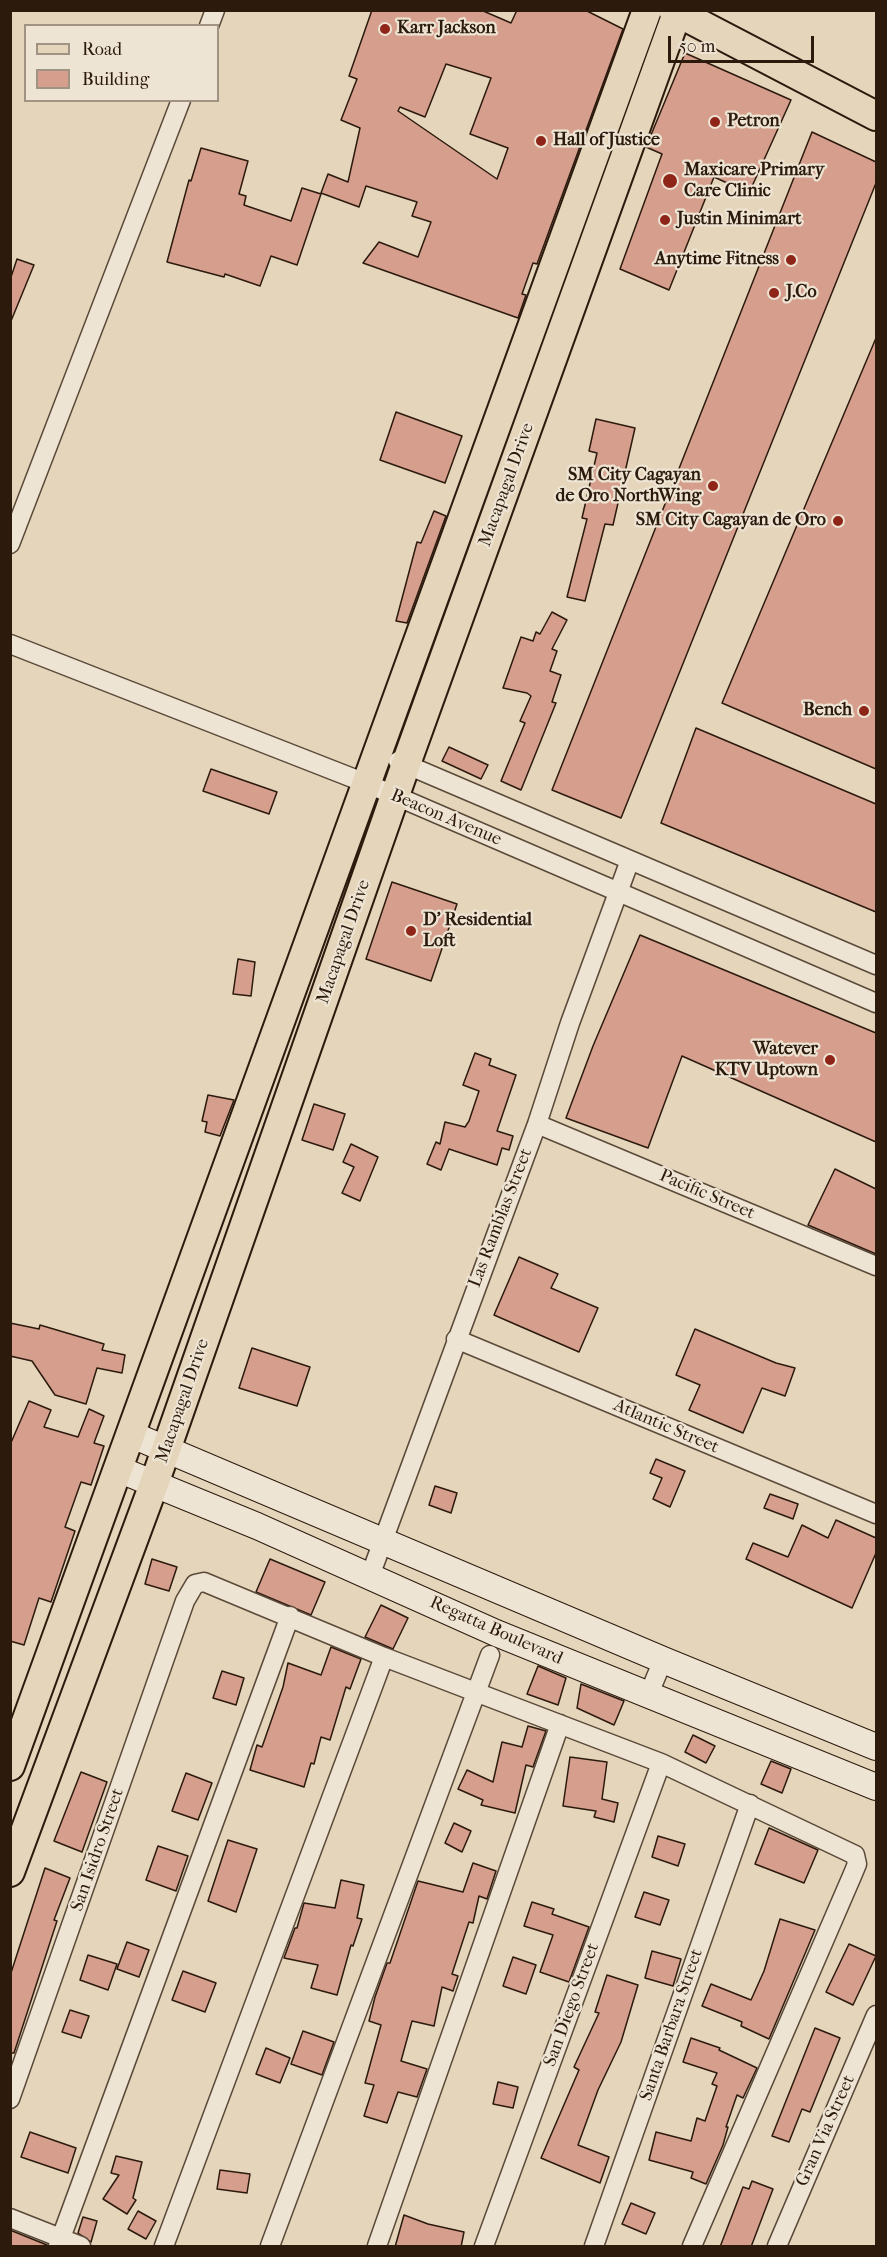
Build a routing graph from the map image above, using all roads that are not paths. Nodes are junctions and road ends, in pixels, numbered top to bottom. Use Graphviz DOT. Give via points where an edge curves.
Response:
graph roads {
  1 [pos="647,10"];
  2 [pos="675,12"];
  3 [pos="180,102"];
  4 [pos="876,116"];
  5 [pos="10,544"];
  6 [pos="10,644"];
  7 [pos="379,753"];
  8 [pos="406,764"];
  9 [pos="368,784"];
  10 [pos="396,796"];
  11 [pos="630,860"];
  12 [pos="618,891"];
  13 [pos="876,965"];
  14 [pos="876,1003"];
  15 [pos="537,1124"];
  16 [pos="876,1266"];
  17 [pos="456,1339"];
  18 [pos="130,1434"];
  19 [pos="166,1449"];
  20 [pos="118,1469"];
  21 [pos="154,1484"];
  22 [pos="876,1514"];
  23 [pos="383,1541"];
  24 [pos="370,1576"];
  25 [pos="290,1616"];
  26 [pos="490,1655"];
  27 [pos="384,1657"];
  28 [pos="663,1660"];
  29 [pos="477,1692"];
  30 [pos="648,1696"];
  31 [pos="560,1724"];
  32 [pos="876,1747"];
  33 [pos="661,1763"];
  34 [pos="10,1766"];
  35 [pos="876,1787"];
  36 [pos="750,1804"];
  37 [pos="10,1872"];
  38 [pos="876,2015"];
  39 [pos="10,2099"];
  40 [pos="10,2218"];
  41 [pos="60,2242"];
  42 [pos="81,2247"];
  43 [pos="164,2247"];
  44 [pos="270,2247"];
  45 [pos="377,2247"];
  46 [pos="484,2247"];
  47 [pos="594,2247"];
  48 [pos="692,2247"];
  49 [pos="777,2247"];
  1 -- 7 [label="main road, Macapagal Drive"];
  2 -- 4 [label="main road"];
  2 -- 8 [label="main road, Macapagal Drive"];
  3 -- 5 [label="street"];
  6 -- 9 [label="street, Beacon Avenue"];
  7 -- 8 [label="street, Beacon Avenue"];
  7 -- 9 [label="main road, Macapagal Drive"];
  8 -- 10 [label="main road, Macapagal Drive"];
  8 -- 11 [label="street, Beacon Avenue"];
  9 -- 10 [label="street, Beacon Avenue"];
  9 -- 18 [label="main road, Macapagal Drive"];
  10 -- 12 [label="street, Beacon Avenue"];
  10 -- 19 [label="main road, Macapagal Drive"];
  11 -- 12 [label="street, Las Ramblas Street"];
  11 -- 13 [label="street, Beacon Avenue"];
  12 -- 14 [label="street, Beacon Avenue"];
  12 -- 15 [label="street, Las Ramblas Street"];
  15 -- 16 [label="street, Pacific Street"];
  15 -- 17 [label="street, Las Ramblas Street"];
  17 -- 22 [label="street, Atlantic Street"];
  17 -- 23 [label="street, Las Ramblas Street"];
  18 -- 19 [label="street, Regatta Boulevard"];
  18 -- 20 [label="main road, Macapagal Drive"];
  19 -- 21 [label="main road, Macapagal Drive"];
  19 -- 23 [label="street, Regatta Boulevard"];
  20 -- 21 [label="street, Regatta Boulevard"];
  20 -- 34 [label="main road, Macapagal Drive"];
  21 -- 24 [label="street, Regatta Boulevard"];
  21 -- 37 [label="main road, Macapagal Drive"];
  23 -- 24 [label="street, Las Ramblas Street"];
  23 -- 28 [label="street, Regatta Boulevard"];
  24 -- 30 [label="street, Regatta Boulevard"];
  25 -- 27 [label="street"];
  25 -- 39 [label="street, San Isidro Street" via="204,1582 195,1584 185,1600"];
  25 -- 41 [label="street"];
  26 -- 29 [label="street"];
  27 -- 29 [label="street"];
  27 -- 43 [label="street"];
  28 -- 30 [label="street"];
  28 -- 32 [label="street, Regatta Boulevard"];
  29 -- 31 [label="street"];
  29 -- 44 [label="street"];
  30 -- 35 [label="street, Regatta Boulevard"];
  31 -- 33 [label="street"];
  31 -- 45 [label="street"];
  33 -- 36 [label="street"];
  33 -- 46 [label="street, San Diego Street"];
  36 -- 47 [label="street, Santa Barbara Street"];
  36 -- 48 [label="street" via="848,1851 855,1855 856,1864"];
  38 -- 49 [label="street, Gran Via Street"];
  40 -- 41 [label="street"];
  41 -- 42 [label="street"];
}
